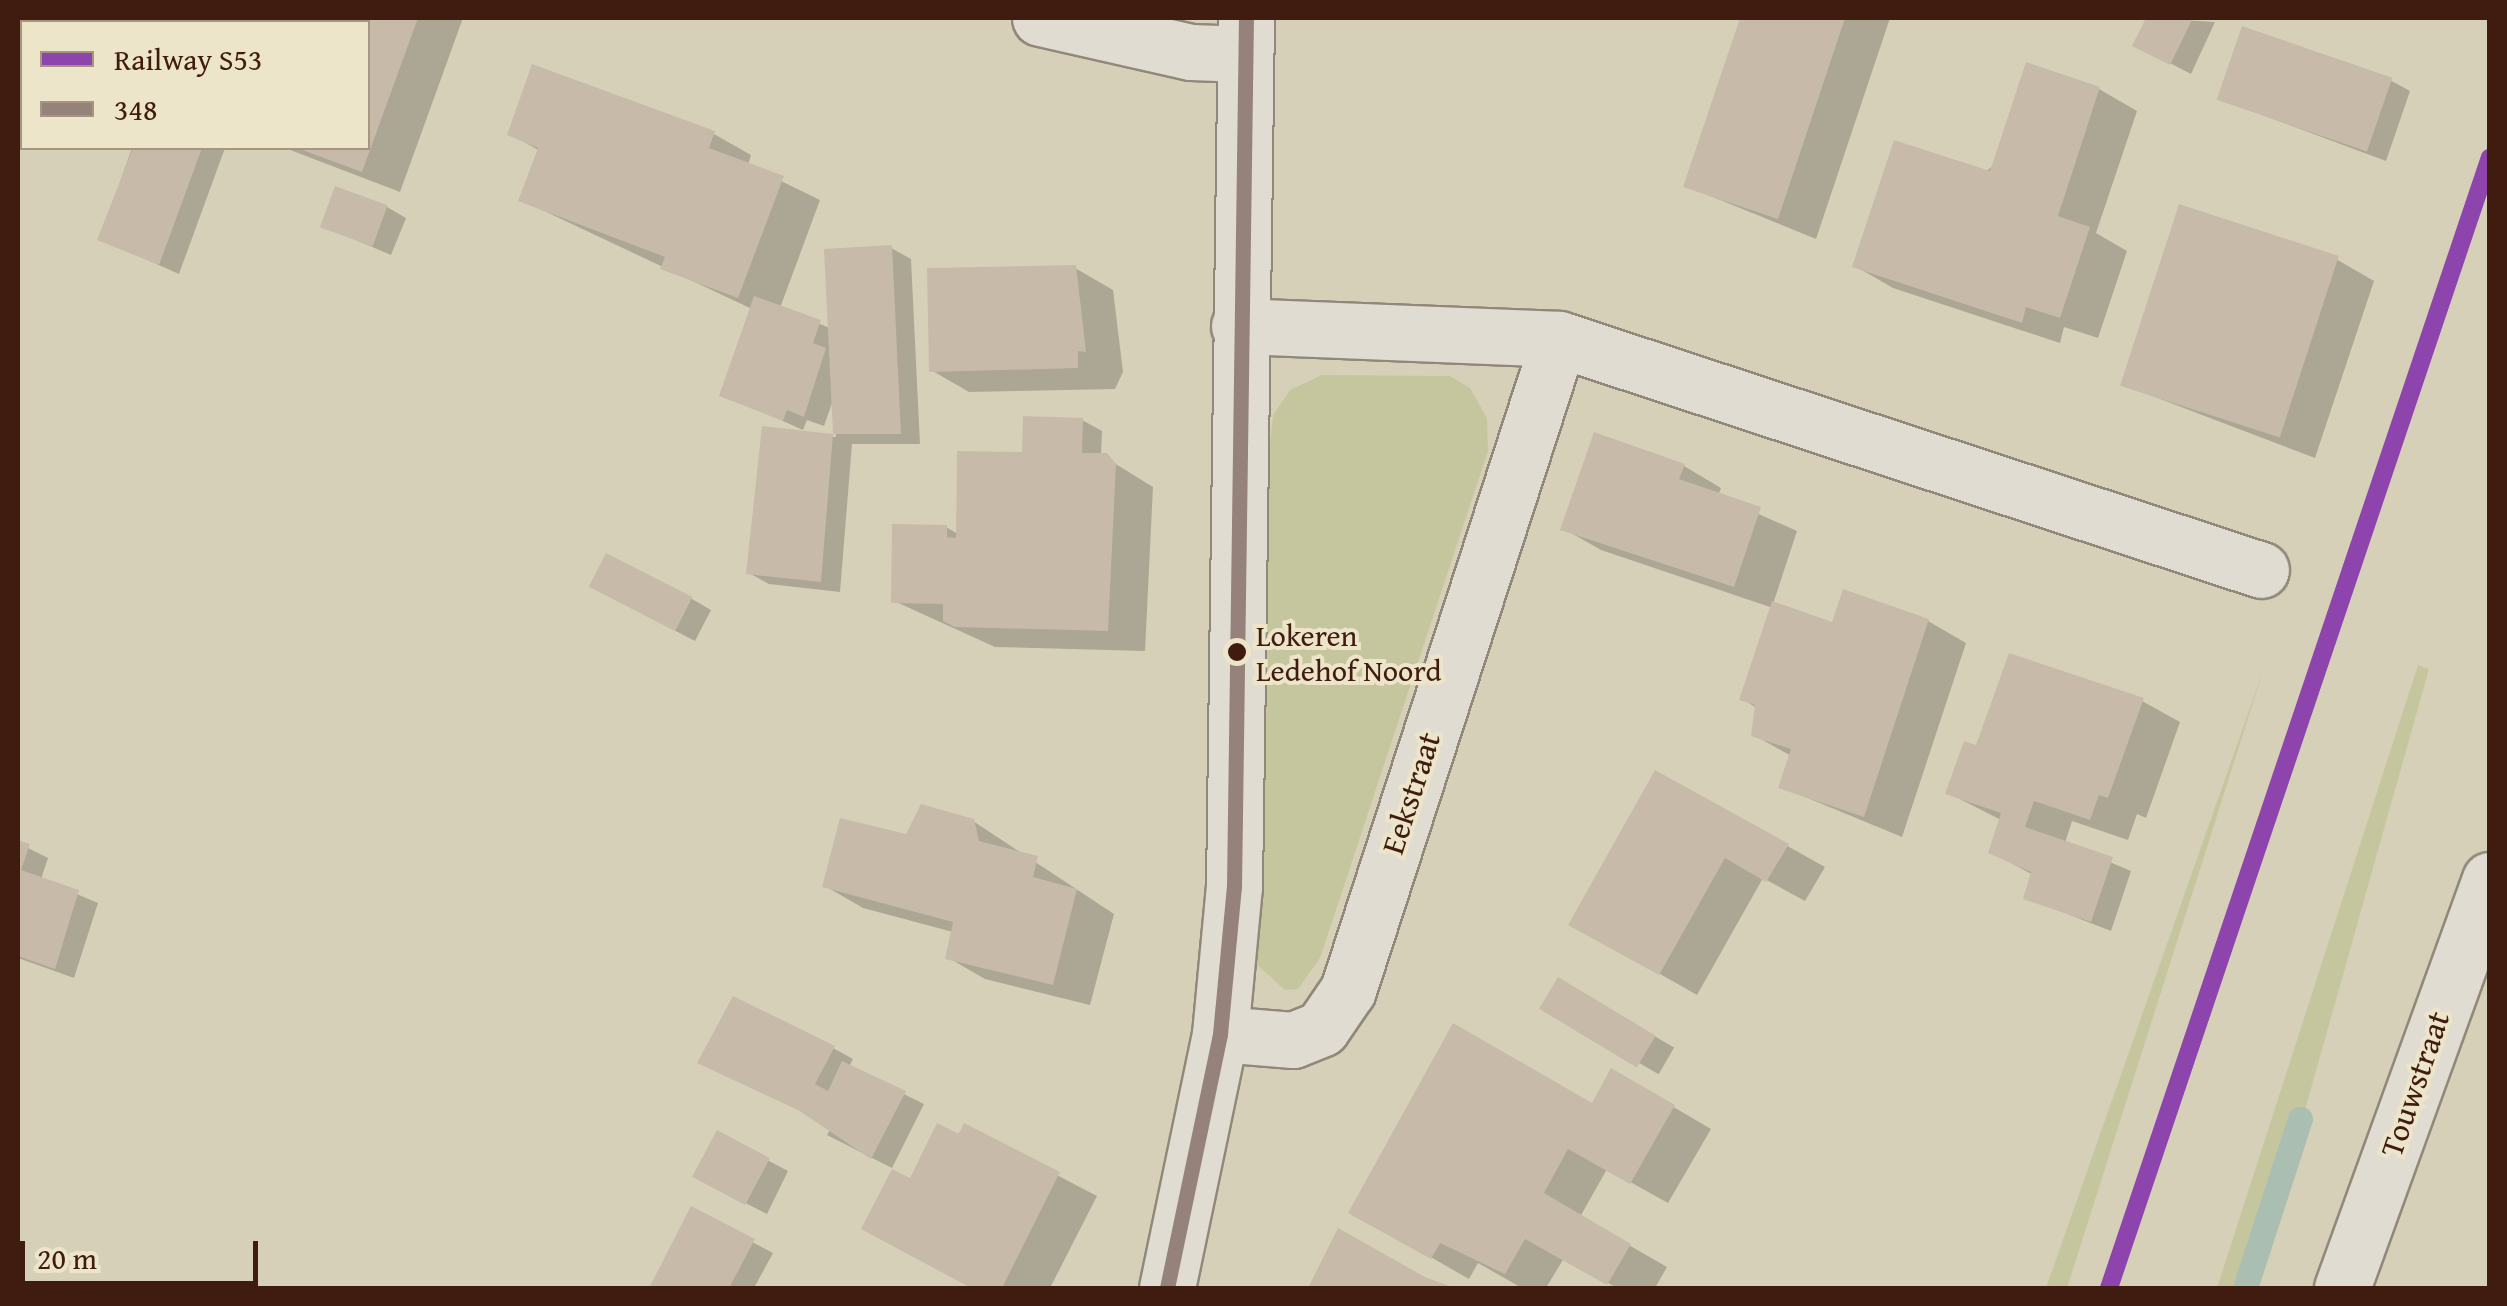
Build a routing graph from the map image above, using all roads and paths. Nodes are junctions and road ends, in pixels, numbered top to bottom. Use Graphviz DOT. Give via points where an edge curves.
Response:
graph roads {
  1 [pos="1040,18"];
  2 [pos="1246,36"];
  3 [pos="1239,326"];
  4 [pos="1558,339"];
  5 [pos="2261,570"];
  6 [pos="2490,880"];
  7 [pos="1220,1034"];
  8 [pos="1167,1288"];
  9 [pos="2342,1288"];
  1 -- 2 [label="street" via="1191,52"];
  2 -- 3 [label="street"];
  3 -- 4 [label="street"];
  3 -- 7 [label="street" via="1234,887"];
  4 -- 5 [label="street"];
  4 -- 7 [label="street, Eekstraat" via="1348,990 1322,1028 1293,1040"];
  6 -- 9 [label="street, Touwstraat"];
  7 -- 8 [label="street"];
}
